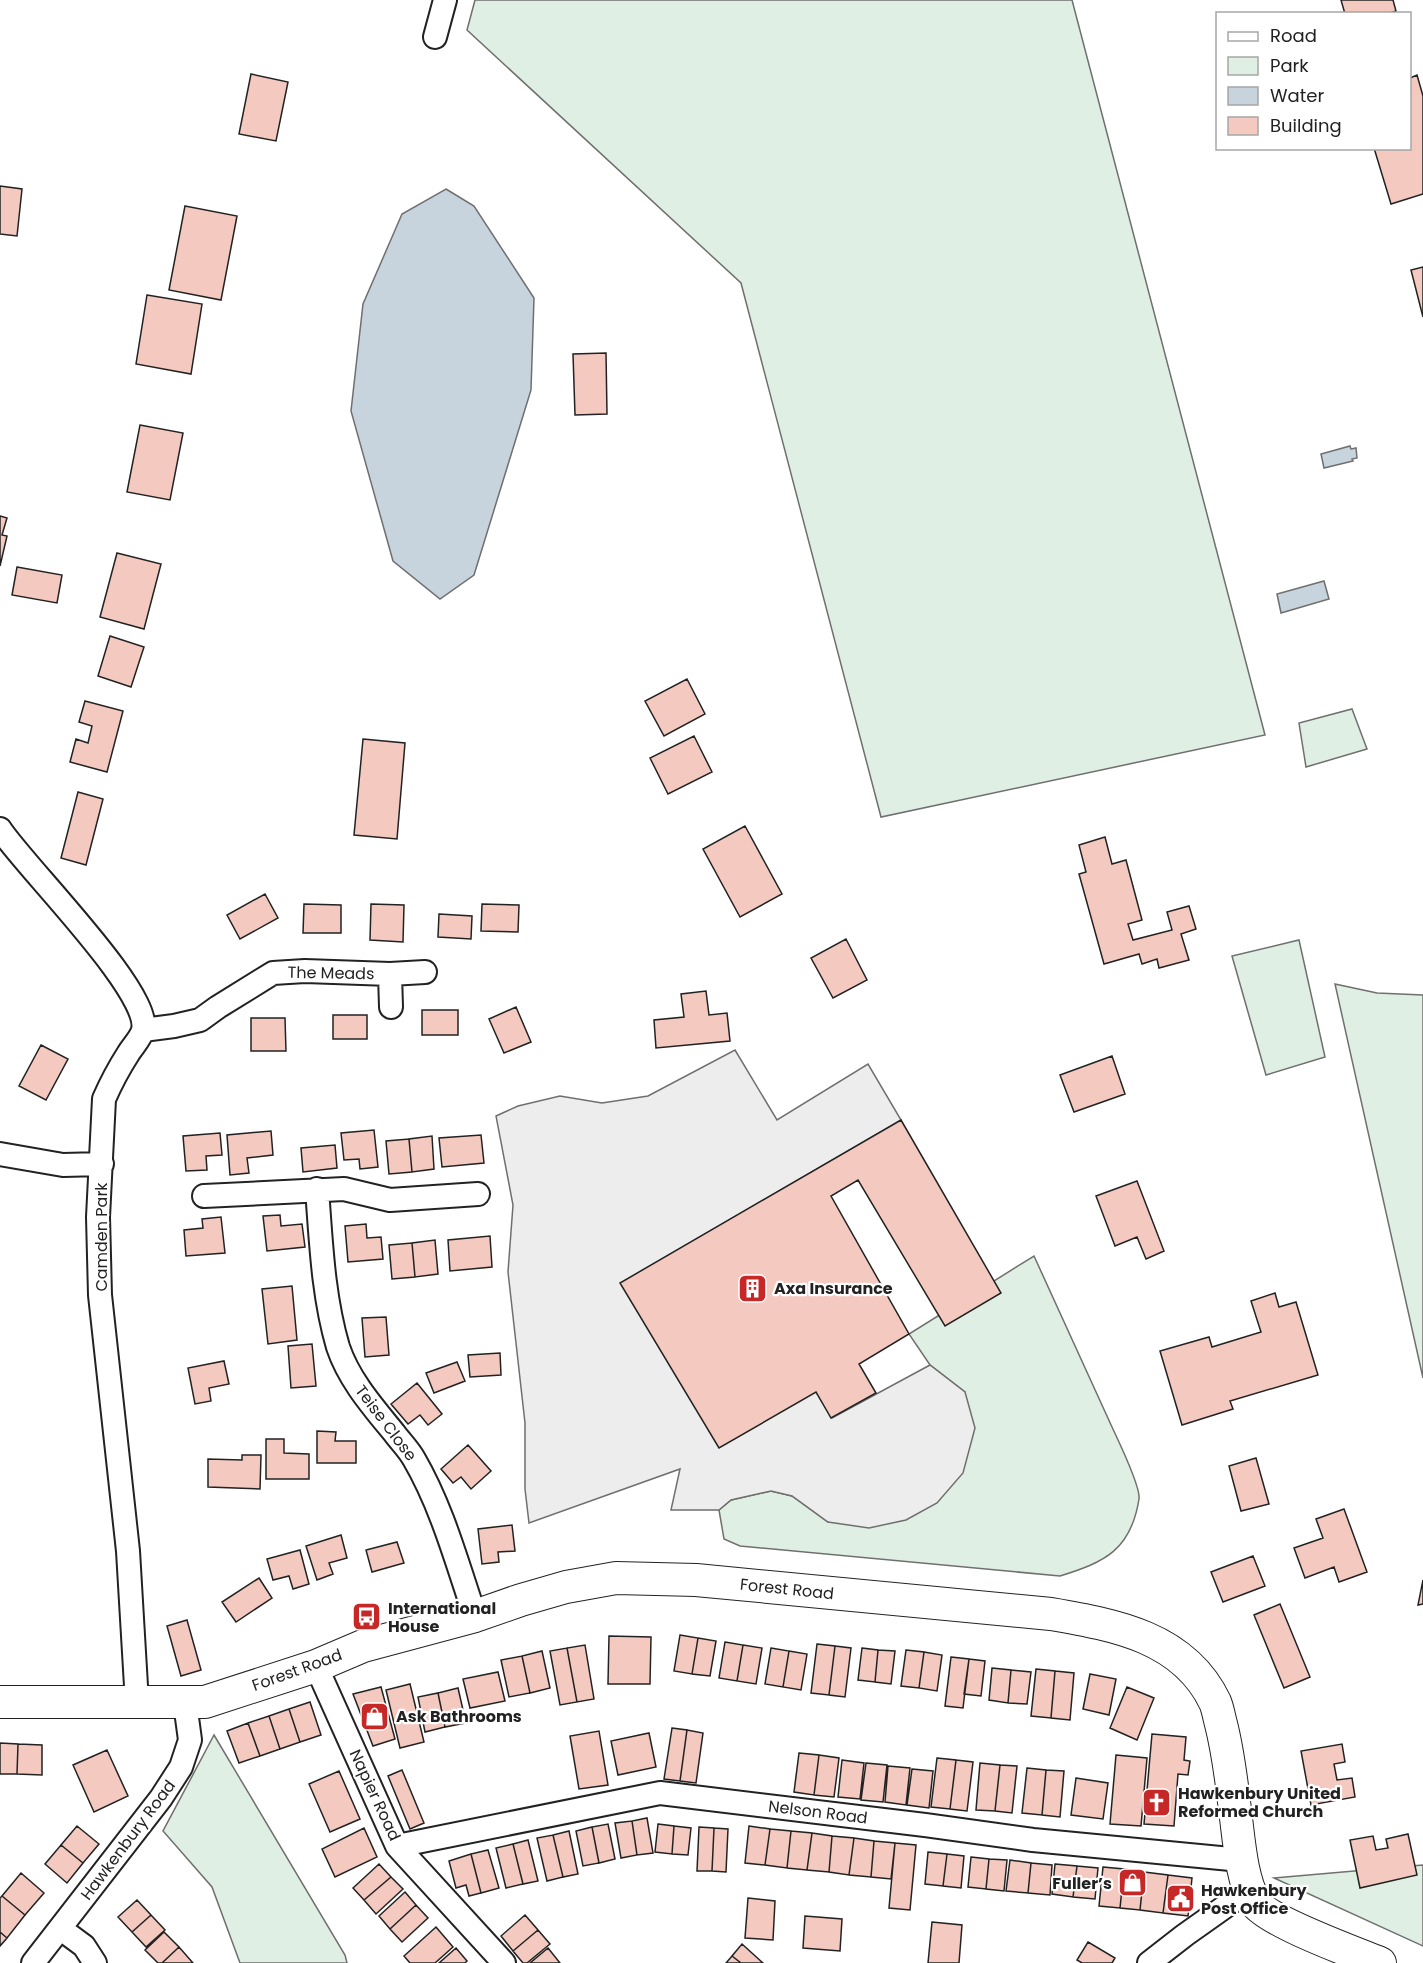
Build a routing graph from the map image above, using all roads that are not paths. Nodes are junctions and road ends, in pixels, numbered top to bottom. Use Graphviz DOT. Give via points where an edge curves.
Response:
graph roads {
  1 [pos="445,0"];
  2 [pos="435,37"];
  3 [pos="0,829"];
  4 [pos="425,972"];
  5 [pos="390,974"];
  6 [pos="391,1007"];
  7 [pos="143,1030"];
  8 [pos="0,1154"];
  9 [pos="102,1164"];
  10 [pos="318,1189"];
  11 [pos="478,1194"];
  12 [pos="204,1196"];
  13 [pos="475,1616"];
  14 [pos="316,1666"];
  15 [pos="0,1702"];
  16 [pos="137,1702"];
  17 [pos="185,1703"];
  18 [pos="397,1846"];
  19 [pos="1246,1875"];
  20 [pos="61,1929"];
  21 [pos="33,1963"];
  22 [pos="95,1963"];
  23 [pos="504,1963"];
  24 [pos="1149,1963"];
  25 [pos="1380,1963"];
  1 -- 2 [label="street"];
  3 -- 7 [label="street" via="119,975 141,1016"];
  4 -- 5 [label="street, The Meads"];
  5 -- 6 [label="street, The Meads"];
  5 -- 7 [label="street, The Meads" via="273,973 200,1020"];
  7 -- 9 [label="street, Camden Park" via="104,1099"];
  8 -- 9 [label="street" via="63,1166"];
  9 -- 16 [label="street, Camden Park" via="98,1217 100,1295 128,1551"];
  10 -- 11 [label="street" via="390,1200"];
  10 -- 12 [label="street"];
  10 -- 13 [label="street, Teise Close" via="326,1295 339,1348 364,1396 413,1457 425,1480"];
  13 -- 14 [label="street, Forest Road" via="363,1646"];
  13 -- 19 [label="street, Forest Road" via="566,1587 616,1578 696,1580 1051,1614 1132,1631 1184,1659 1200,1676 1216,1704"];
  14 -- 17 [label="street, Forest Road" via="206,1702"];
  14 -- 18 [label="street, Napier Road"];
  15 -- 16 [label="street, Forest Road"];
  16 -- 17 [label="street, Forest Road"];
  17 -- 20 [label="street, Hawkenbury Road" via="190,1740 181,1767"];
  18 -- 19 [label="street, Nelson Road" via="660,1793 1033,1840"];
  18 -- 23 [label="street, Napier Road"];
  19 -- 24 [label="street" via="1185,1935"];
  19 -- 25 [label="street, Forest Road" via="1255,1902 1267,1914"];
  20 -- 21 [label="street, Hawkenbury Road"];
  20 -- 22 [label="street" via="84,1946"];
}
